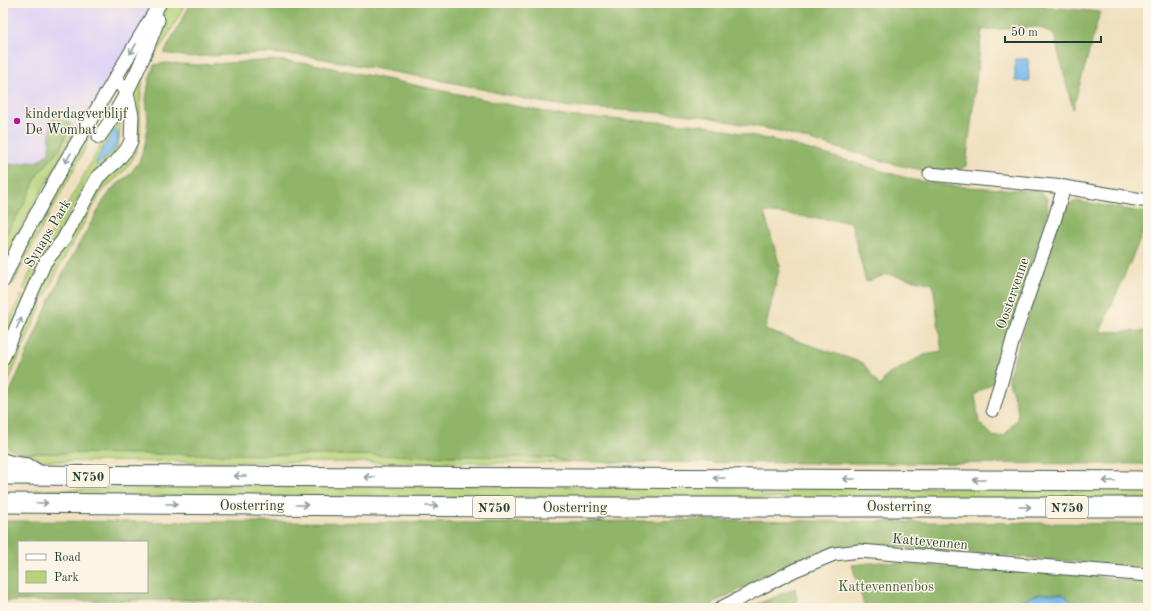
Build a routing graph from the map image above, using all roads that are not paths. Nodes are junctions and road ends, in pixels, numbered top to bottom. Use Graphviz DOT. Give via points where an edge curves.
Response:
graph roads {
  1 [pos="160,3"];
  2 [pos="163,3"];
  3 [pos="115,78"];
  4 [pos="127,93"];
  5 [pos="104,98"];
  6 [pos="117,109"];
  7 [pos="99,137"];
  8 [pos="122,155"];
  9 [pos="930,174"];
  10 [pos="1064,187"];
  11 [pos="1148,201"];
  12 [pos="3,281"];
  13 [pos="3,358"];
  14 [pos="993,410"];
  15 [pos="3,460"];
  16 [pos="3,475"];
  17 [pos="47,475"];
  18 [pos="1148,481"];
  19 [pos="3,503"];
  20 [pos="1148,507"];
  21 [pos="1148,575"];
  22 [pos="721,608"];
  1 -- 3 [label="street, one-way"];
  2 -- 4 [label="street"];
  3 -- 4 [label="street, Synaps Park"];
  3 -- 5 [label="street"];
  4 -- 6 [label="street"];
  4 -- 8 [label="street, Synaps Park" via="132,122 130,141"];
  5 -- 6 [label="street"];
  5 -- 12 [label="street, Synaps Park, one-way" via="20,243"];
  6 -- 7 [label="street"];
  6 -- 8 [label="street" via="125,132"];
  13 -- 8 [label="street, Synaps Park, one-way" via="45,262 63,240 98,177"];
  9 -- 10 [label="street"];
  10 -- 11 [label="street"];
  10 -- 14 [label="street, Oostervenne" via="1014,336"];
  15 -- 17 [label="street, Oosterring" via="28,465"];
  16 -- 17 [label="highway, Oosterring / N750"];
  18 -- 17 [label="highway, Oosterring / N750, one-way"];
  19 -- 20 [label="highway, Oosterring / N750, one-way" via="506,507"];
  21 -- 22 [label="street, Kattevennen" via="860,551 834,554 795,570"];
}
